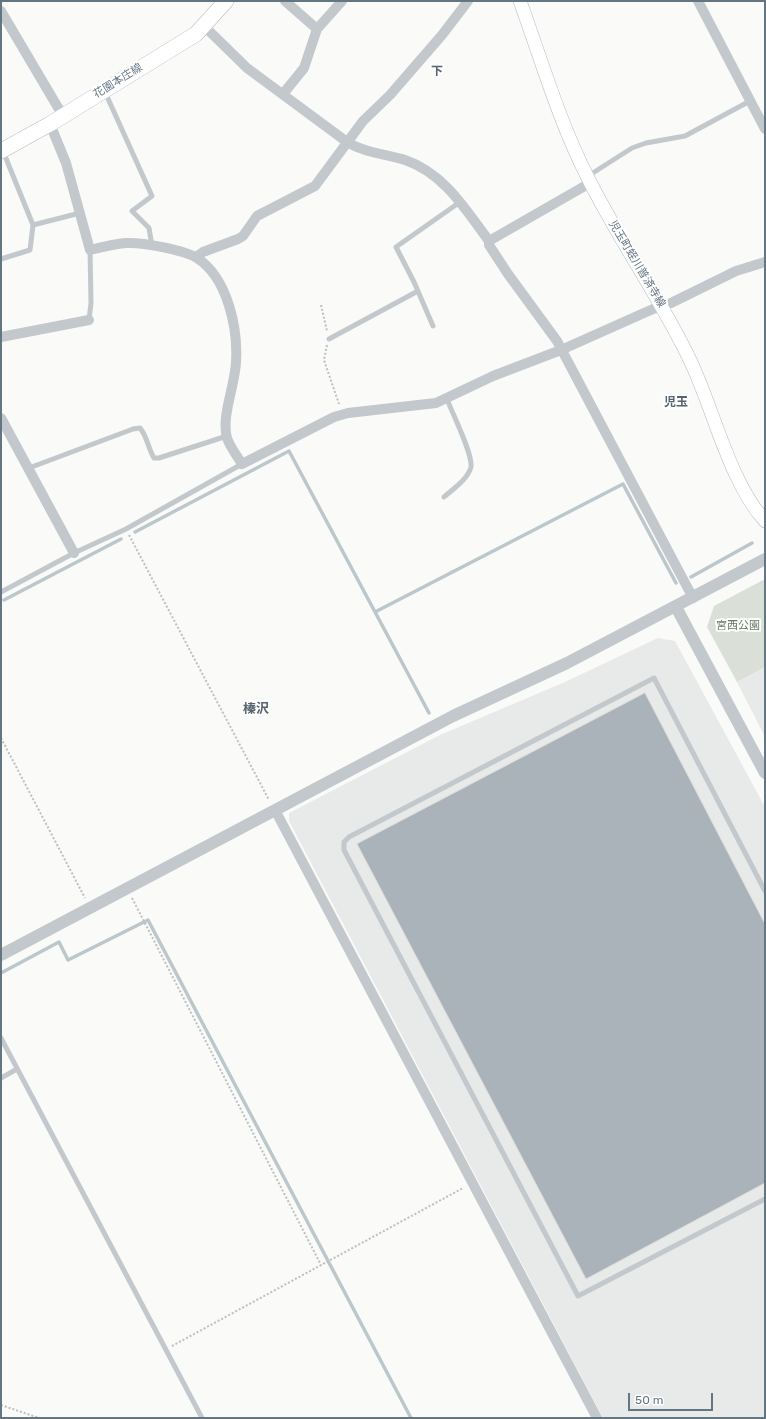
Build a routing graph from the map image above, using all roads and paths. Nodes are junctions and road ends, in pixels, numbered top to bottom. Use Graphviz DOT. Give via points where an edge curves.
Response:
graph roads {
  1 [pos="226,1"];
  2 [pos="285,1"];
  3 [pos="342,1"];
  4 [pos="468,1"];
  5 [pos="520,1"];
  6 [pos="698,1"];
  7 [pos="1,11"];
  8 [pos="204,26"];
  9 [pos="317,29"];
  10 [pos="104,90"];
  11 [pos="283,94"];
  12 [pos="750,102"];
  13 [pos="62,116"];
  14 [pos="50,124"];
  15 [pos="765,129"];
  16 [pos="347,142"];
  17 [pos="2,150"];
  18 [pos="589,180"];
  19 [pos="460,202"];
  20 [pos="80,213"];
  21 [pos="33,225"];
  22 [pos="490,241"];
  23 [pos="152,247"];
  24 [pos="90,250"];
  25 [pos="196,257"];
  26 [pos="1,259"];
  27 [pos="765,262"];
  28 [pos="418,291"];
  29 [pos="321,305"];
  30 [pos="662,306"];
  31 [pos="89,320"];
  32 [pos="434,326"];
  33 [pos="1,337"];
  34 [pos="329,339"];
  35 [pos="562,350"];
  36 [pos="447,399"];
  37 [pos="342,415"];
  38 [pos="1,418"];
  39 [pos="227,436"];
  40 [pos="242,464"];
  41 [pos="29,468"];
  42 [pos="444,497"];
  43 [pos="765,521"];
  44 [pos="126,528"];
  45 [pos="74,553"];
  46 [pos="765,559"];
  47 [pos="1,592"];
  48 [pos="692,598"];
  49 [pos="676,607"];
  50 [pos="1,738"];
  51 [pos="765,773"];
  52 [pos="275,810"];
  53 [pos="127,888"];
  54 [pos="765,891"];
  55 [pos="90,908"];
  56 [pos="1,955"];
  57 [pos="1,1038"];
  58 [pos="17,1069"];
  59 [pos="1,1078"];
  60 [pos="472,1183"];
  61 [pos="765,1199"];
  62 [pos="321,1265"];
  63 [pos="165,1350"];
  64 [pos="1,1405"];
  65 [pos="39,1418"];
  66 [pos="202,1418"];
  67 [pos="597,1418"];
  1 -- 8 [label="main road, 花園本庄線"];
  2 -- 9 [label="street"];
  3 -- 9 [label="street"];
  4 -- 16 [label="street" via="442,35"];
  5 -- 18 [label="main road, 児玉町蛭川普済寺線" via="560,114"];
  6 -- 12 [label="street"];
  7 -- 13 [label="street"];
  8 -- 10 [label="main road, 花園本庄線" via="191,37"];
  8 -- 11 [label="street" via="247,68"];
  9 -- 11 [label="street" via="304,68"];
  10 -- 13 [label="main road, 花園本庄線"];
  10 -- 23 [label="lane" via="152,196 132,211 148,228"];
  11 -- 16 [label="street"];
  12 -- 15 [label="street"];
  12 -- 18 [label="lane" via="685,136 632,148"];
  13 -- 14 [label="main road, 花園本庄線"];
  14 -- 17 [label="main road, 花園本庄線"];
  14 -- 20 [label="street" via="66,164"];
  16 -- 19 [label="street" via="363,150 402,159 421,167 441,182"];
  16 -- 25 [label="street" via="315,186 257,216 244,236"];
  17 -- 21 [label="lane"];
  18 -- 22 [label="street"];
  18 -- 30 [label="main road, 児玉町蛭川普済寺線"];
  19 -- 22 [label="street"];
  19 -- 28 [label="lane" via="396,248"];
  20 -- 21 [label="lane"];
  20 -- 24 [label="street"];
  21 -- 26 [label="lane" via="30,250"];
  22 -- 35 [label="street" via="489,245 508,274"];
  23 -- 24 [label="street" via="127,243"];
  23 -- 25 [label="street"];
  24 -- 31 [label="lane"];
  25 -- 39 [label="street" via="222,285 236,337 235,380 226,417"];
  27 -- 30 [label="street" via="736,271"];
  28 -- 32 [label="lane"];
  28 -- 34 [label="lane"];
  29 -- 34 [label="path"];
  30 -- 35 [label="street"];
  30 -- 43 [label="main road, 児玉町蛭川普済寺線" via="697,376 743,489"];
  31 -- 33 [label="street"];
  34 -- 37 [label="path" via="324,360"];
  35 -- 36 [label="street" via="494,376"];
  35 -- 48 [label="street"];
  36 -- 37 [label="street" via="425,405"];
  36 -- 42 [label="lane" via="471,466 465,477"];
  37 -- 40 [label="street"];
  38 -- 41 [label="street"];
  39 -- 40 [label="street"];
  39 -- 41 [label="lane" via="154,458 144,432 140,428 134,428"];
  40 -- 44 [label="lane"];
  41 -- 45 [label="street"];
  44 -- 45 [label="lane"];
  44 -- 52 [label="path"];
  45 -- 47 [label="lane"];
  46 -- 48 [label="street"];
  48 -- 49 [label="street"];
  49 -- 51 [label="street"];
  49 -- 52 [label="street" via="567,663 453,716"];
  50 -- 55 [label="path"];
  52 -- 53 [label="street"];
  52 -- 60 [label="street"];
  53 -- 55 [label="street"];
  53 -- 62 [label="path"];
  54 -- 61 [label="lane" via="654,678 349,837 344,842 344,850 578,1296"];
  55 -- 56 [label="street"];
  57 -- 58 [label="lane"];
  58 -- 59 [label="lane"];
  58 -- 63 [label="lane"];
  60 -- 62 [label="path"];
  60 -- 67 [label="street"];
  62 -- 63 [label="path"];
  63 -- 66 [label="lane"];
  64 -- 65 [label="path"];
}
